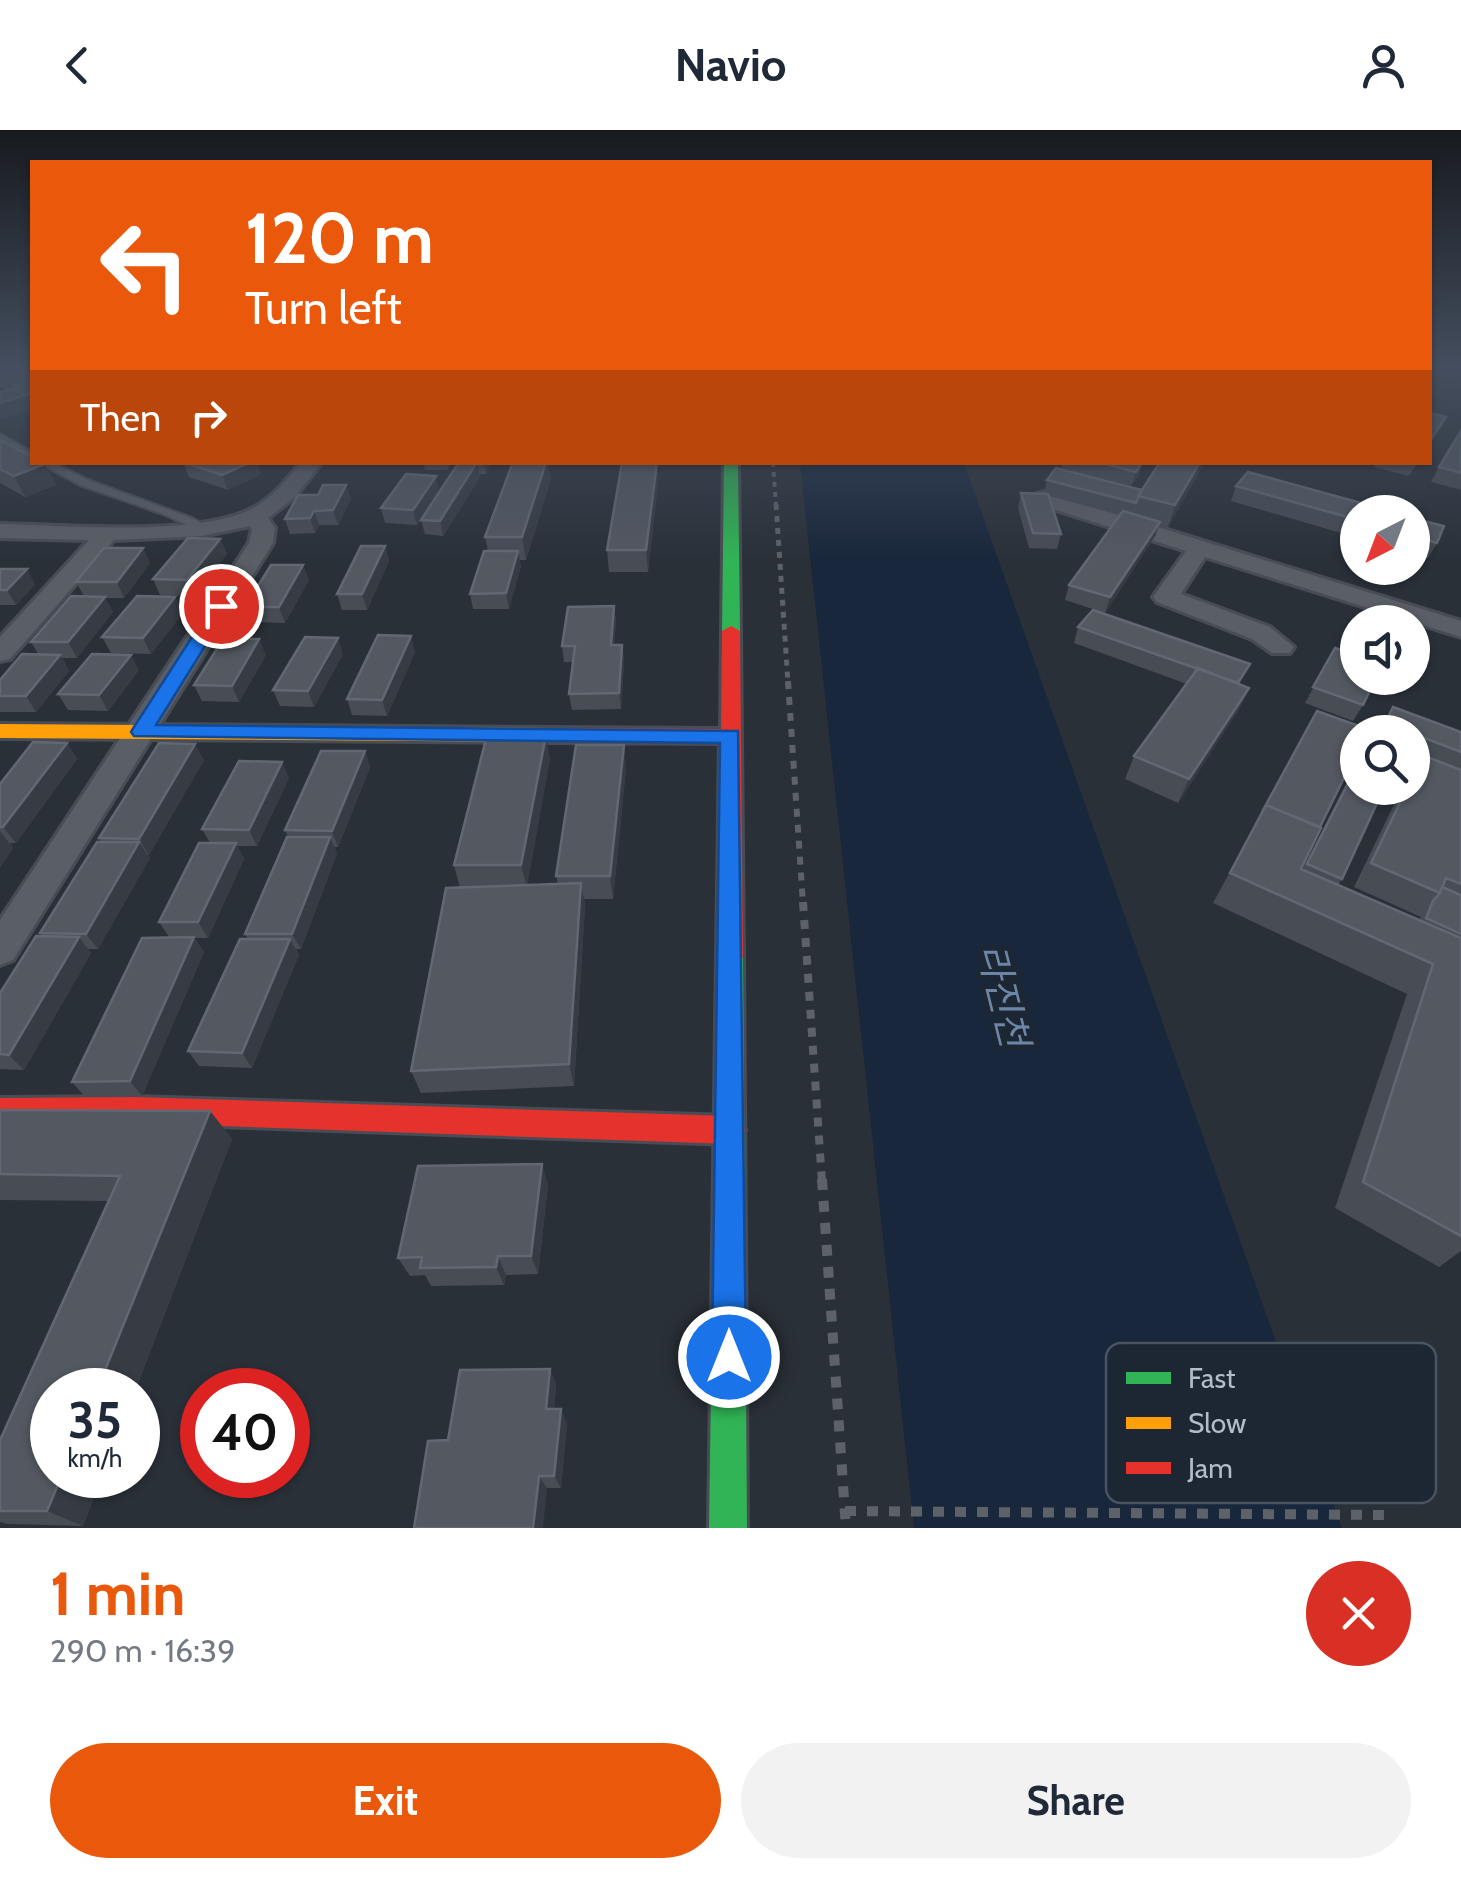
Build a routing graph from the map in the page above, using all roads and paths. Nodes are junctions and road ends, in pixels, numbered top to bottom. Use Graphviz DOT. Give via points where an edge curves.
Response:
graph roads {
  1 [pos="0,437"];
  2 [pos="30,455"];
  3 [pos="49,465"];
  4 [pos="309,465"];
  5 [pos="731,465"];
  6 [pos="773,465"];
  7 [pos="1045,499"];
  8 [pos="254,517"];
  9 [pos="208,530"];
  10 [pos="0,531"];
  11 [pos="110,531"];
  12 [pos="1200,547"];
  13 [pos="1461,630"];
  14 [pos="1281,646"];
  15 [pos="0,653"];
  16 [pos="0,731"];
  17 [pos="142,732"];
  18 [pos="730,736"];
  19 [pos="0,950"];
  20 [pos="0,1111"];
  21 [pos="730,1130"];
  22 [pos="845,1511"];
  23 [pos="1387,1515"];
  24 [pos="728,1528"];
  25 [pos="846,1528"];
  1 -- 2 [label="lane"];
  3 -- 9 [label="lane" via="98,491"];
  4 -- 8 [label="street"];
  5 -- 18 [label="street"];
  6 -- 22 [label="path"];
  7 -- 12 [label="street"];
  8 -- 9 [label="street"];
  8 -- 17 [label="street" via="264,528 261,543"];
  9 -- 11 [label="street"];
  10 -- 11 [label="street"];
  11 -- 15 [label="street"];
  12 -- 13 [label="street"];
  12 -- 14 [label="street" via="1166,597"];
  16 -- 17 [label="street"];
  17 -- 18 [label="street"];
  17 -- 19 [label="street"];
  18 -- 21 [label="street"];
  20 -- 21 [label="street"];
  21 -- 24 [label="street"];
  22 -- 23 [label="path"];
  22 -- 25 [label="path"];
}
